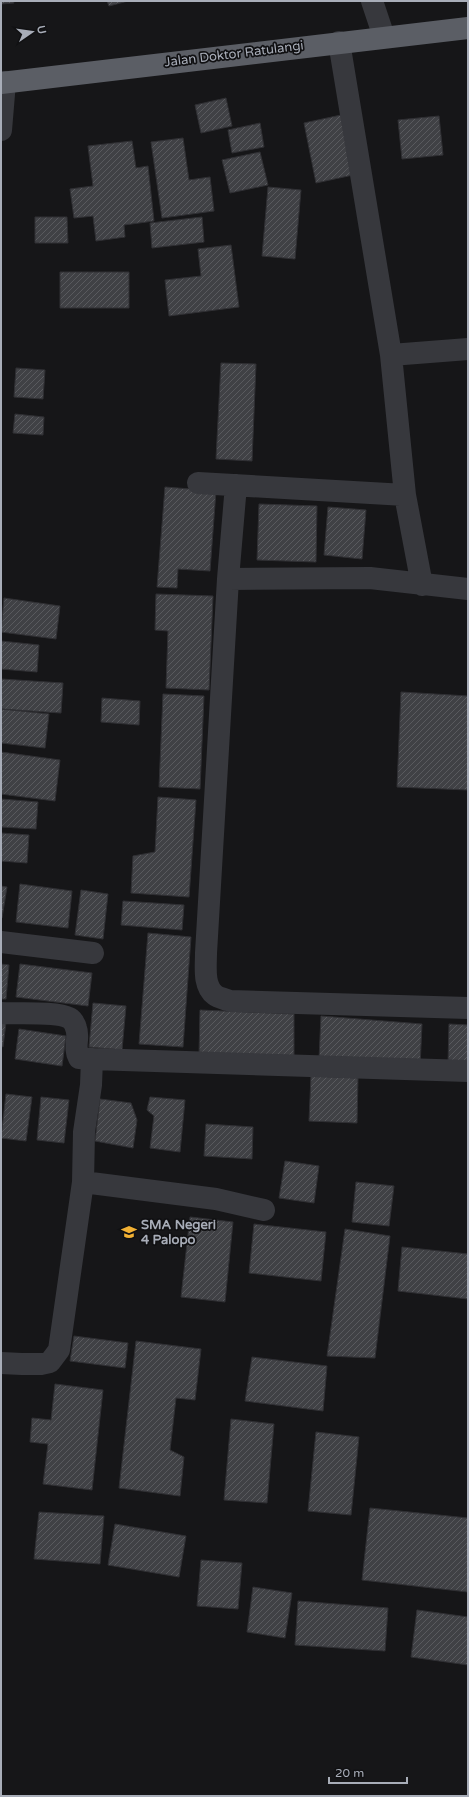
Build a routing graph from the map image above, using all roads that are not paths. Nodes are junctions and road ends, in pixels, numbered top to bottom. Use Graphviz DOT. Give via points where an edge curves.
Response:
graph roads {
  1 [pos="372,1"];
  2 [pos="468,28"];
  3 [pos="384,37"];
  4 [pos="339,42"];
  5 [pos="3,82"];
  6 [pos="1,130"];
  7 [pos="468,349"];
  8 [pos="391,355"];
  9 [pos="198,483"];
  10 [pos="236,485"];
  11 [pos="405,495"];
  12 [pos="228,579"];
  13 [pos="422,584"];
  14 [pos="468,589"];
  15 [pos="1,942"];
  16 [pos="93,953"];
  17 [pos="468,1008"];
  18 [pos="1,1014"];
  19 [pos="92,1059"];
  20 [pos="468,1071"];
  21 [pos="82,1182"];
  22 [pos="264,1210"];
  23 [pos="1,1362"];
  1 -- 3 [label="street"];
  2 -- 3 [label="highway, Jalan Doktor Ratulangi"];
  3 -- 4 [label="highway, Jalan Doktor Ratulangi"];
  4 -- 5 [label="highway, Jalan Doktor Ratulangi"];
  4 -- 8 [label="street"];
  5 -- 6 [label="street"];
  7 -- 8 [label="street"];
  8 -- 11 [label="street"];
  9 -- 10 [label="street"];
  10 -- 11 [label="street"];
  10 -- 12 [label="street"];
  11 -- 13 [label="street"];
  12 -- 13 [label="street" via="370,578"];
  12 -- 17 [label="street" via="206,953 208,987 216,996 230,1001"];
  13 -- 14 [label="street"];
  15 -- 16 [label="street"];
  18 -- 19 [label="street" via="53,1015 69,1018 76,1027 75,1048 79,1058"];
  19 -- 20 [label="street"];
  19 -- 21 [label="street" via="84,1132"];
  21 -- 22 [label="street" via="216,1199"];
  21 -- 23 [label="street" via="59,1350 50,1362 41,1364"];
}
